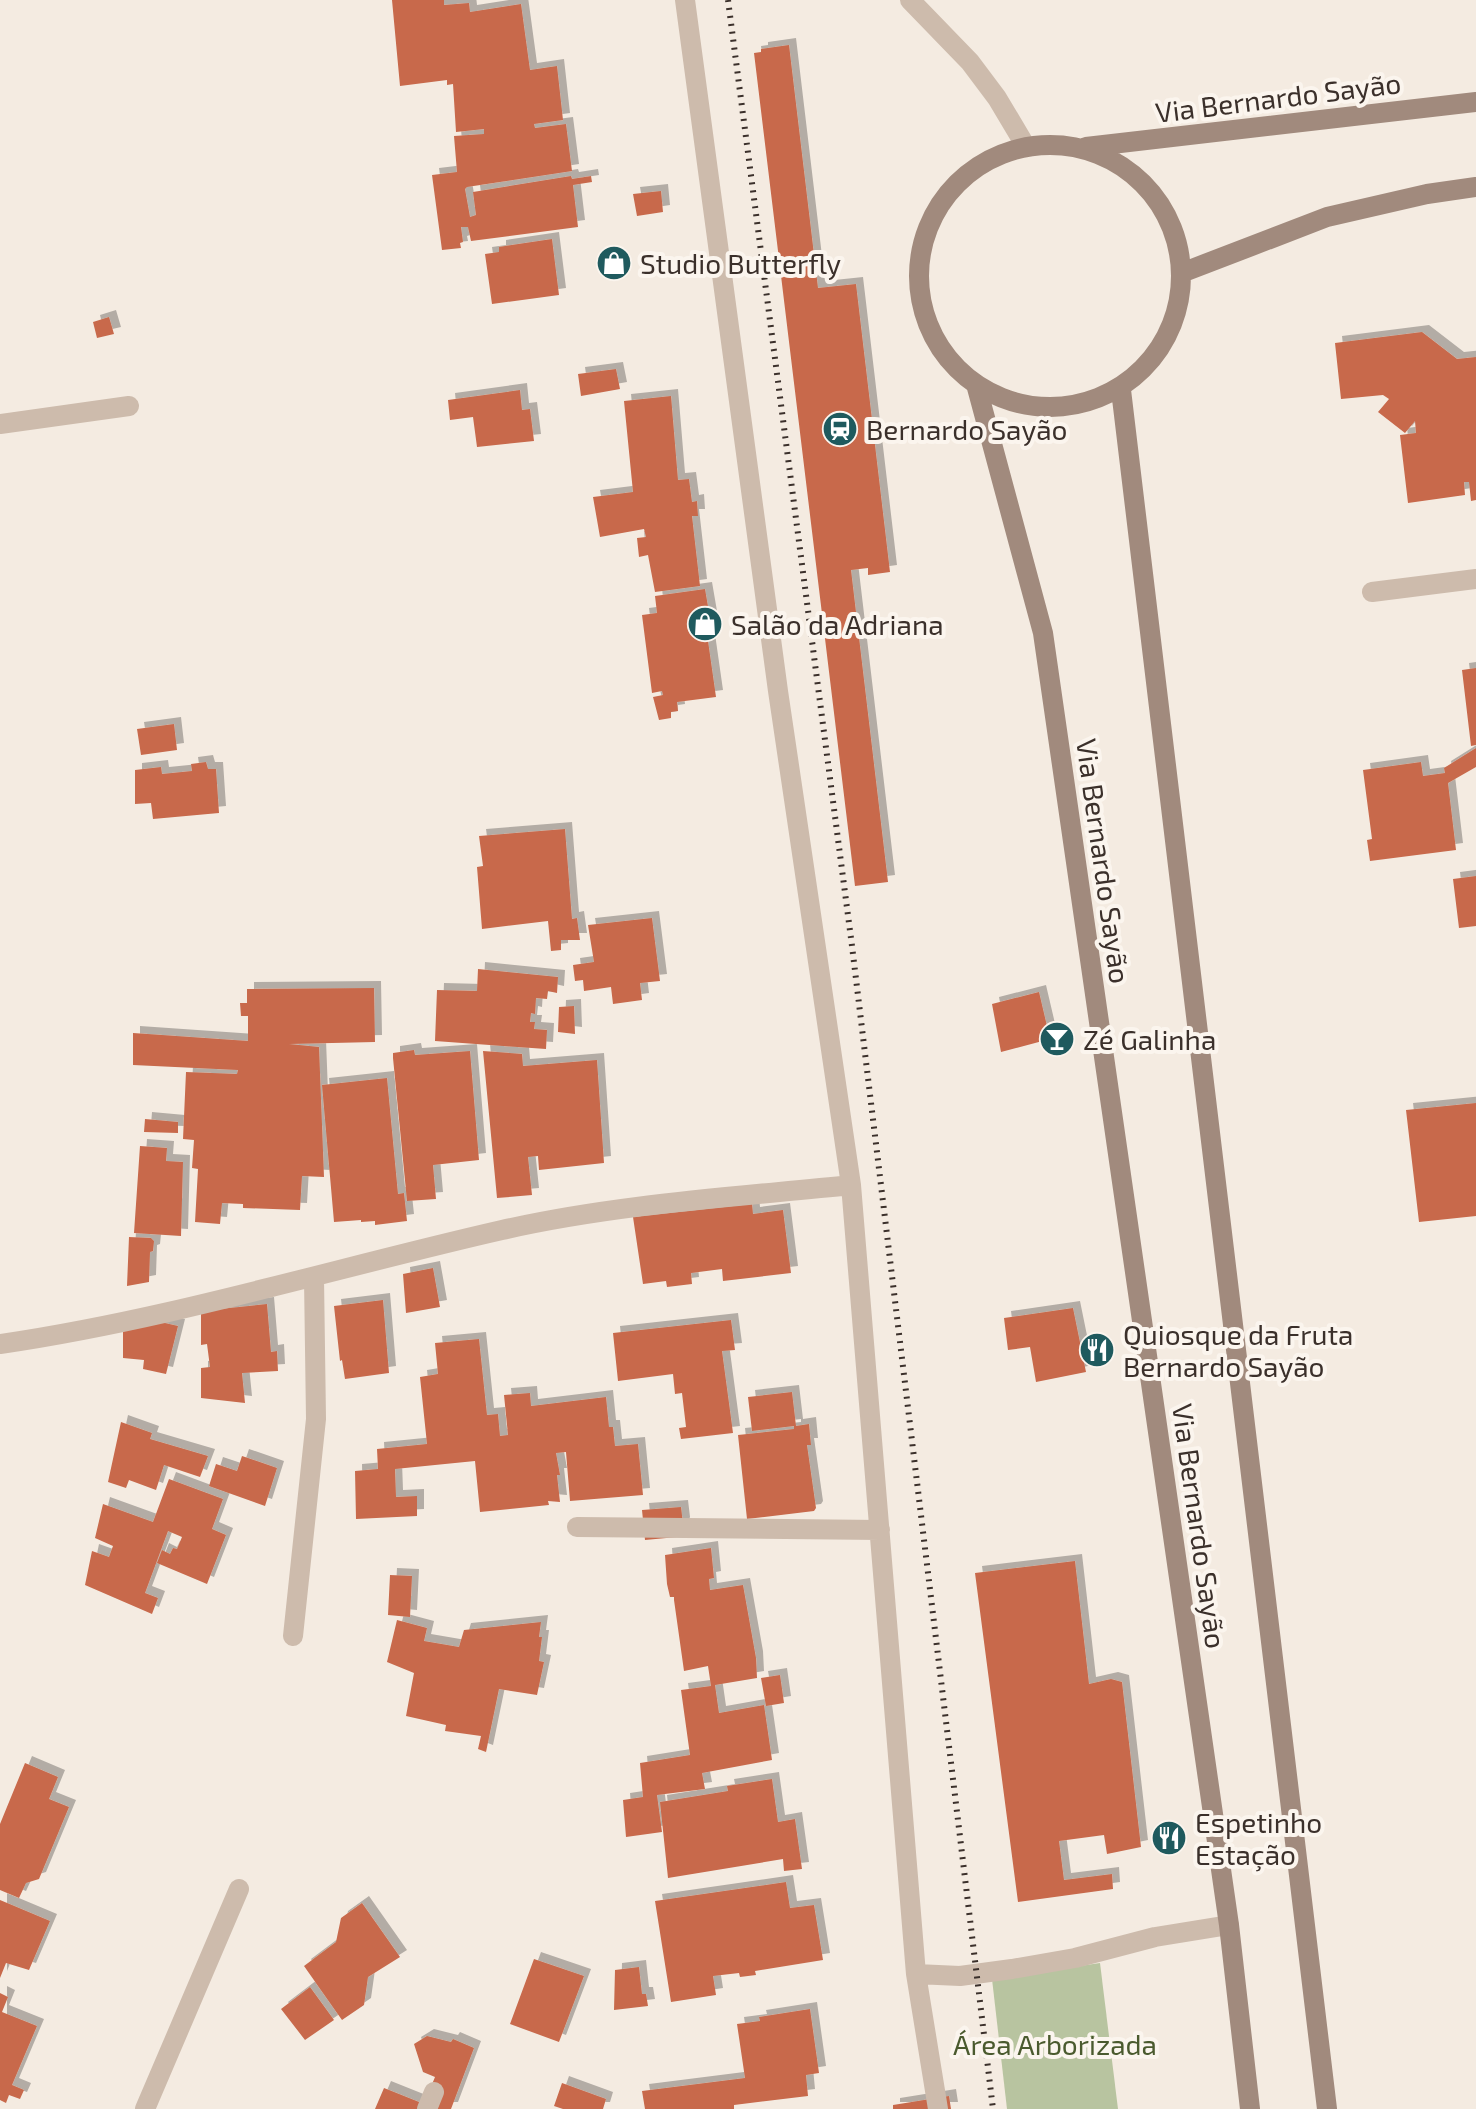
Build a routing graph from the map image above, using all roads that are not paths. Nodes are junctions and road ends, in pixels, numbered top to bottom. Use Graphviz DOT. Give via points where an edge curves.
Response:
graph roads {
  1 [pos="685,0"];
  2 [pos="910,0"];
  3 [pos="1476,102"];
  4 [pos="1025,145"];
  5 [pos="1086,147"];
  6 [pos="1476,187"];
  7 [pos="1184,272"];
  8 [pos="977,388"];
  9 [pos="1121,390"];
  10 [pos="129,406"];
  11 [pos="0,424"];
  12 [pos="1476,579"];
  13 [pos="1372,592"];
  14 [pos="851,1185"];
  15 [pos="314,1278"];
  16 [pos="0,1344"];
  17 [pos="577,1527"];
  18 [pos="880,1530"];
  19 [pos="293,1636"];
  20 [pos="239,1889"];
  21 [pos="1229,1925"];
  22 [pos="916,1974"];
  23 [pos="145,2109"];
  24 [pos="938,2109"];
  25 [pos="1250,2109"];
  26 [pos="1327,2109"];
  1 -- 14 [label="street"];
  2 -- 4 [label="street" via="970,62"];
  3 -- 5 [label="main road, Via Bernardo Sayão"];
  4 -- 5 [label="main road"];
  4 -- 8 [label="main road" via="968,170 928,219 916,281 929,327 934,342"];
  5 -- 7 [label="main road" via="1135,174 1170,218"];
  6 -- 7 [label="main road" via="1327,217"];
  7 -- 9 [label="main road" via="1169,339"];
  8 -- 9 [label="main road" via="1049,410"];
  8 -- 21 [label="main road, Via Bernardo Sayão" via="1043,633"];
  9 -- 26 [label="main road"];
  10 -- 11 [label="street"];
  12 -- 13 [label="street"];
  14 -- 15 [label="street" via="600,1211"];
  14 -- 18 [label="street"];
  15 -- 16 [label="street" via="150,1318"];
  15 -- 19 [label="street" via="316,1419"];
  17 -- 18 [label="street"];
  18 -- 22 [label="street"];
  20 -- 23 [label="street"];
  21 -- 22 [label="street" via="1000,1971"];
  21 -- 25 [label="main road, Via Bernardo Sayão"];
  22 -- 24 [label="street"];
}
